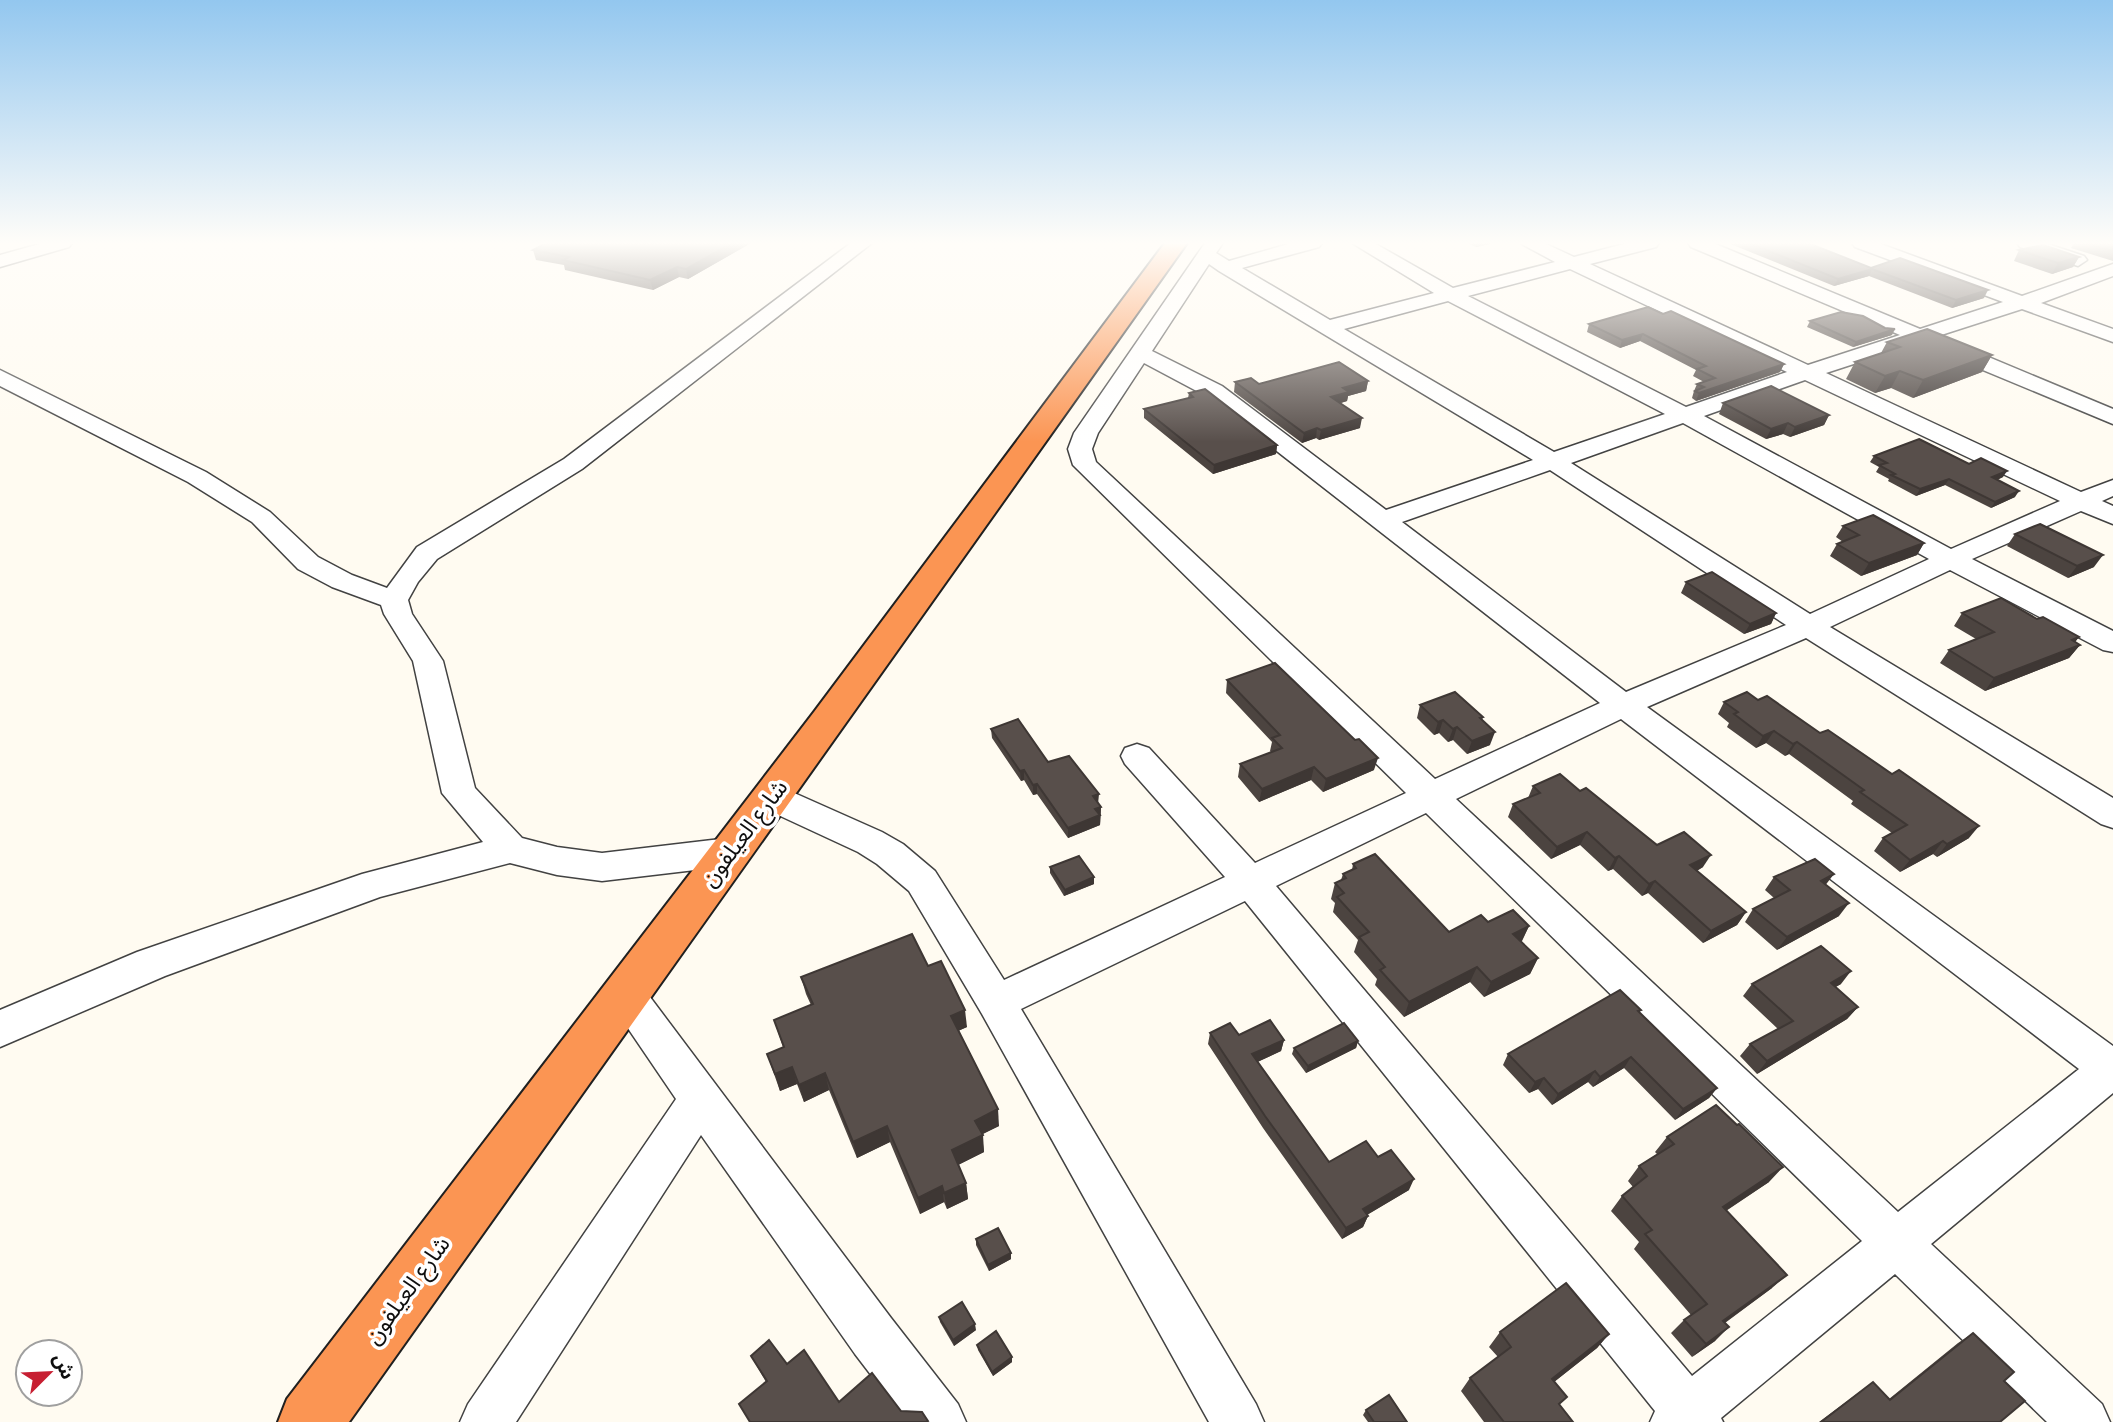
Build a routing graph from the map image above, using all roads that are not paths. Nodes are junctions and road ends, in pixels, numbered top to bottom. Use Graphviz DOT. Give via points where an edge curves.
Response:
graph roads {
  1 [pos="773,309"];
  2 [pos="1159,309"];
  3 [pos="1168,309"];
  4 [pos="1298,309"];
  5 [pos="1399,309"];
  6 [pos="1480,309"];
  7 [pos="1670,309"];
  8 [pos="1859,309"];
  9 [pos="2001,309"];
  10 [pos="2039,309"];
  11 [pos="1327,327"];
  12 [pos="1921,335"];
  13 [pos="2113,336"];
  14 [pos="1140,353"];
  15 [pos="1804,373"];
  16 [pos="0,377"];
  17 [pos="1685,415"];
  18 [pos="2113,416"];
  19 [pos="1552,461"];
  20 [pos="2113,487"];
  21 [pos="2081,501"];
  22 [pos="2113,516"];
  23 [pos="1382,520"];
  24 [pos="1950,559"];
  25 [pos="394,600"];
  26 [pos="1808,626"];
  27 [pos="2113,643"];
  28 [pos="1623,705"];
  29 [pos="1137,756"];
  30 [pos="771,797"];
  31 [pos="1431,798"];
  32 [pos="2113,815"];
  33 [pos="510,849"];
  34 [pos="729,852"];
  35 [pos="1249,880"];
  36 [pos="624,993"];
  37 [pos="996,1002"];
  38 [pos="0,1029"];
  39 [pos="2112,1069"];
  40 [pos="701,1098"];
  41 [pos="1898,1244"];
  42 [pos="1687,1418"];
  43 [pos="310,1422"];
  44 [pos="486,1422"];
  45 [pos="940,1422"];
  46 [pos="1238,1422"];
  47 [pos="2084,1422"];
  1 -- 25 [label="street" via="573,464 427,553"];
  2 -- 30 [label="highway, شارع العيلفون"];
  3 -- 14 [label="street"];
  4 -- 11 [label="street"];
  5 -- 11 [label="street"];
  6 -- 17 [label="street"];
  7 -- 15 [label="street"];
  8 -- 12 [label="street"];
  9 -- 12 [label="street"];
  10 -- 13 [label="street"];
  11 -- 19 [label="street"];
  12 -- 15 [label="street"];
  12 -- 18 [label="street"];
  14 -- 23 [label="street" via="1214,391"];
  14 -- 31 [label="street" via="1082,441 1084,465"];
  15 -- 17 [label="street"];
  15 -- 21 [label="street"];
  16 -- 25 [label="street" via="197,477 261,517 307,563"];
  17 -- 19 [label="street"];
  17 -- 24 [label="street"];
  19 -- 23 [label="street"];
  19 -- 26 [label="street"];
  20 -- 21 [label="street"];
  21 -- 22 [label="street"];
  21 -- 24 [label="street"];
  23 -- 28 [label="street"];
  24 -- 26 [label="street"];
  24 -- 27 [label="street"];
  25 -- 33 [label="street" via="428,661 459,793"];
  26 -- 28 [label="street"];
  26 -- 32 [label="street"];
  28 -- 31 [label="street"];
  28 -- 39 [label="street"];
  29 -- 35 [label="street"];
  30 -- 34 [label="highway, شارع العيلفون"];
  30 -- 37 [label="street" via="870,842 908,866 934,898"];
  31 -- 35 [label="street"];
  31 -- 41 [label="street"];
  33 -- 34 [label="street" via="602,867"];
  33 -- 38 [label="street" via="375,884 151,964"];
  34 -- 36 [label="highway, شارع العيلفون"];
  35 -- 37 [label="street"];
  35 -- 42 [label="street"];
  36 -- 40 [label="street"];
  36 -- 43 [label="highway, شارع العيلفون"];
  37 -- 46 [label="street"];
  39 -- 41 [label="street"];
  40 -- 44 [label="street"];
  40 -- 45 [label="street"];
  41 -- 42 [label="street"];
  41 -- 47 [label="street"];
}
